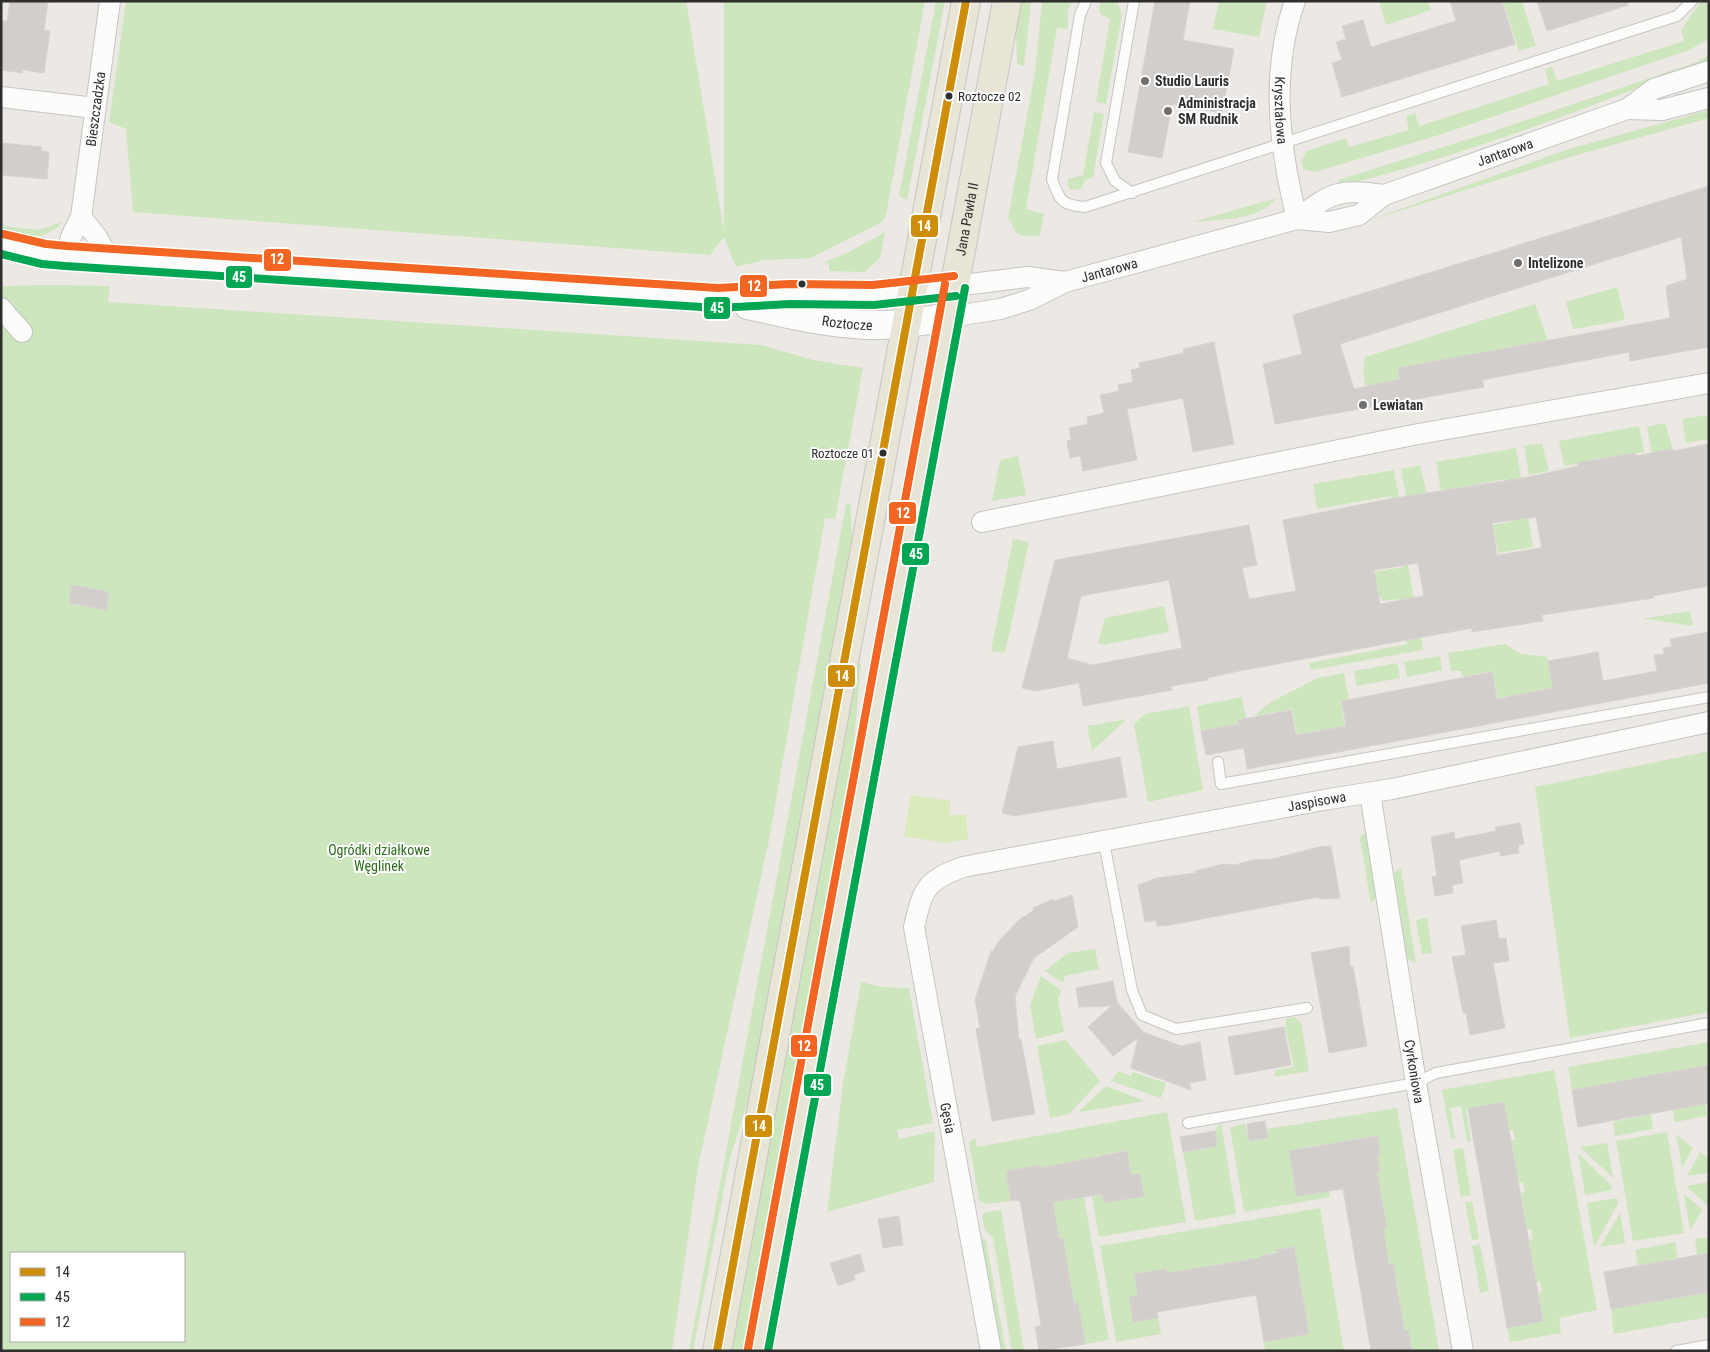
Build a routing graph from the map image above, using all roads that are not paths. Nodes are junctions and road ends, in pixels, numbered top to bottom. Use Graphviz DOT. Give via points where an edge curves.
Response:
graph roads {
  1 [pos="110,1"];
  2 [pos="966,1"];
  3 [pos="1007,1"];
  4 [pos="1086,1"];
  5 [pos="1134,1"];
  6 [pos="1295,1"];
  7 [pos="1692,1"];
  8 [pos="1709,70"];
  9 [pos="1,97"];
  10 [pos="1709,98"];
  11 [pos="95,108"];
  12 [pos="1627,109"];
  13 [pos="1282,142"];
  14 [pos="1132,192"];
  15 [pos="81,217"];
  16 [pos="1297,219"];
  17 [pos="1,244"];
  18 [pos="55,255"];
  19 [pos="109,258"];
  20 [pos="1,259"];
  21 [pos="1065,282"];
  22 [pos="954,286"];
  23 [pos="913,291"];
  24 [pos="718,298"];
  25 [pos="1,308"];
  26 [pos="949,317"];
  27 [pos="907,323"];
  28 [pos="22,332"];
  29 [pos="1709,383"];
  30 [pos="982,522"];
  31 [pos="1709,697"];
  32 [pos="1709,722"];
  33 [pos="1218,762"];
  34 [pos="1370,793"];
  35 [pos="1104,842"];
  36 [pos="928,886"];
  37 [pos="1307,1008"];
  38 [pos="1709,1023"];
  39 [pos="1416,1083"];
  40 [pos="1188,1123"];
  41 [pos="1709,1345"];
  42 [pos="717,1351"];
  43 [pos="758,1351"];
  44 [pos="991,1351"];
  45 [pos="1463,1351"];
  46 [pos="1676,1351"];
  1 -- 11 [label="street, Bieszczadzka"];
  2 -- 23 [label="main road"];
  3 -- 22 [label="main road, Jana Pawła II"];
  4 -- 14 [label="lane" via="1080,16 1052,179 1059,198 1069,206 1085,207"];
  5 -- 14 [label="lane" via="1106,163 1115,181"];
  6 -- 13 [label="street, Kryształowa" via="1281,65"];
  7 -- 13 [label="lane" via="1677,16"];
  8 -- 12 [label="street, Jantarowa" via="1654,89"];
  9 -- 11 [label="street"];
  10 -- 12 [label="street, Jantarowa" via="1662,110"];
  11 -- 15 [label="street, Bieszczadzka"];
  12 -- 16 [label="street, Jantarowa" via="1384,195 1351,190 1324,198"];
  13 -- 14 [label="lane"];
  13 -- 16 [label="street, Kryształowa"];
  15 -- 18 [label="street, Bieszczadzka"];
  15 -- 19 [label="street"];
  16 -- 21 [label="street, Jantarowa"];
  17 -- 18 [label="street, Roztocze"];
  18 -- 19 [label="street, Roztocze"];
  18 -- 20 [label="street, Roztocze"];
  19 -- 24 [label="street, Roztocze"];
  21 -- 22 [label="street, Jantarowa" via="1027,277"];
  21 -- 26 [label="street, Jantarowa" via="1029,300 1000,309"];
  22 -- 23 [label="street, Roztocze"];
  22 -- 26 [label="main road, Jana Pawła II"];
  23 -- 24 [label="street, Roztocze" via="873,295 790,294"];
  23 -- 27 [label="main road"];
  24 -- 27 [label="street, Roztocze" via="823,320 868,325"];
  25 -- 28 [label="street"];
  26 -- 27 [label="street, Roztocze"];
  26 -- 43 [label="main road, Jana Pawła II"];
  27 -- 42 [label="main road"];
  29 -- 30 [label="street" via="1413,435"];
  31 -- 33 [label="lane" via="1222,784"];
  32 -- 34 [label="street, Jaspisowa"];
  34 -- 35 [label="street, Jaspisowa"];
  34 -- 39 [label="street, Cyrkoniowa"];
  35 -- 36 [label="street, Jaspisowa" via="963,867 942,875"];
  35 -- 37 [label="lane" via="1132,990 1142,1015 1176,1030"];
  36 -- 44 [label="street, Gęsia" via="914,927"];
  38 -- 39 [label="lane" via="1436,1073"];
  39 -- 40 [label="lane"];
  39 -- 45 [label="street, Cyrkoniowa"];
  41 -- 46 [label="lane"];
}
